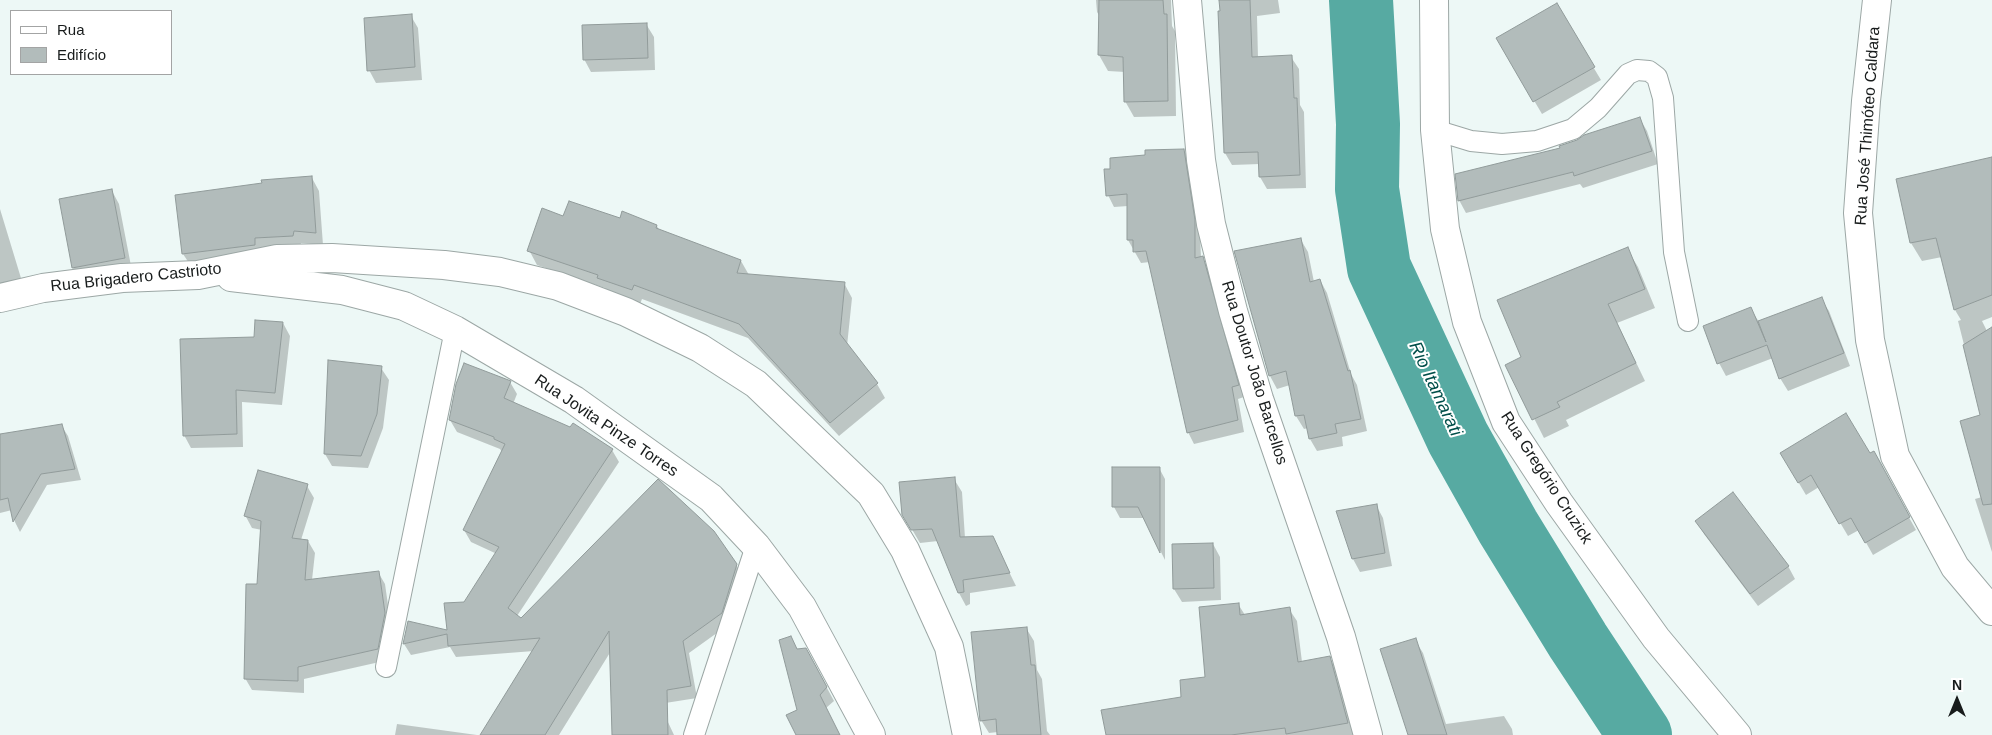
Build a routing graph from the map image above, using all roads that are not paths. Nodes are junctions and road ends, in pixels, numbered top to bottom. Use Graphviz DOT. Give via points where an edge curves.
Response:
graph roads {
  1 [pos="1187,0"];
  2 [pos="1434,0"];
  3 [pos="1877,0"];
  4 [pos="1435,130"];
  5 [pos="198,275"];
  6 [pos="0,298"];
  7 [pos="1688,321"];
  8 [pos="455,330"];
  9 [pos="756,546"];
  10 [pos="1992,610"];
  11 [pos="386,667"];
  12 [pos="694,735"];
  13 [pos="871,735"];
  14 [pos="967,735"];
  15 [pos="1368,735"];
  16 [pos="1737,735"];
  1 -- 15 [label="street, Rua Doutor João Barcellos" via="1201,160 1211,224 1259,399 1341,637"];
  2 -- 4 [label="street, Rua Gregório Cruzick"];
  3 -- 10 [label="street, Rua José Thimóteo Caldara" via="1858,213 1870,340 1895,456 1955,567"];
  4 -- 7 [label="lane" via="1471,141 1502,144 1537,141 1573,129 1598,108 1628,74 1637,70 1649,71 1657,77 1663,98 1674,252"];
  4 -- 16 [label="street, Rua Gregório Cruzick" via="1446,229 1467,322 1506,422 1558,503 1656,638"];
  5 -- 6 [label="street, Rua Brigadero Castrioto" via="122,278 43,288"];
  5 -- 8 [label="street, Rua Jovita Pinze Torres" via="342,290 404,306"];
  5 -- 14 [label="street, Rua Brigadero Castrioto" via="277,259 332,258 500,272 558,286 626,312 700,348 756,384 872,494 905,550 949,647"];
  8 -- 9 [label="street, Rua Jovita Pinze Torres" via="574,400 712,498"];
  8 -- 11 [label="lane"];
  9 -- 12 [label="lane"];
  9 -- 13 [label="street, Rua Jovita Pinze Torres" via="802,607"];
}
